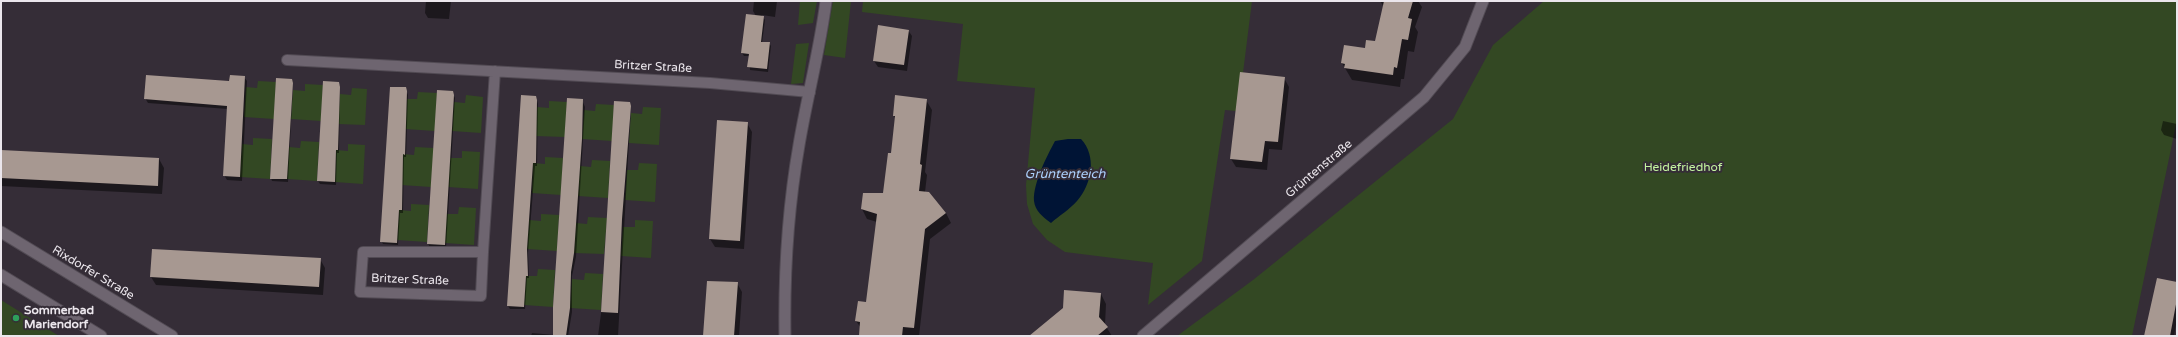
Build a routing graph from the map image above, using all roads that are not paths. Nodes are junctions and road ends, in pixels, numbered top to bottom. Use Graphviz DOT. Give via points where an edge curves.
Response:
graph roads {
  1 [pos="826,1"];
  2 [pos="1483,1"];
  3 [pos="288,60"];
  4 [pos="495,71"];
  5 [pos="810,92"];
  6 [pos="1,232"];
  7 [pos="483,252"];
  8 [pos="1,275"];
  9 [pos="101,336"];
  10 [pos="172,336"];
  11 [pos="785,336"];
  12 [pos="1143,336"];
  1 -- 5 [label="street"];
  2 -- 12 [label="street, Grüntenstraße" via="1466,47 1424,97"];
  3 -- 4 [label="lane, Britzer Straße"];
  4 -- 5 [label="lane, Britzer Straße" via="783,88"];
  4 -- 7 [label="lane, Britzer Straße"];
  5 -- 11 [label="street" via="791,204 784,291"];
  6 -- 10 [label="street, Rixdorfer Straße"];
  7 -- 7 [label="lane, Britzer Straße" via="363,252 360,292 481,296"];
  8 -- 9 [label="street"];
}
